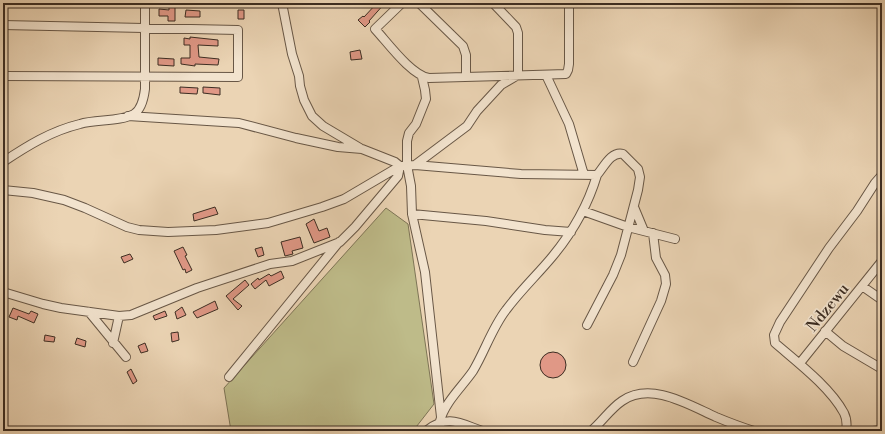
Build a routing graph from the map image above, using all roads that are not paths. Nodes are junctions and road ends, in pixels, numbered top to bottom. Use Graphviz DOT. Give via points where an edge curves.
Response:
graph roads {
  1 [pos="145,3"];
  2 [pos="282,3"];
  3 [pos="402,3"];
  4 [pos="419,3"];
  5 [pos="493,3"];
  6 [pos="569,3"];
  7 [pos="3,25"];
  8 [pos="144,28"];
  9 [pos="518,75"];
  10 [pos="546,75"];
  11 [pos="3,76"];
  12 [pos="466,76"];
  13 [pos="422,77"];
  14 [pos="145,78"];
  15 [pos="128,116"];
  16 [pos="362,149"];
  17 [pos="3,162"];
  18 [pos="407,166"];
  19 [pos="584,175"];
  20 [pos="598,175"];
  21 [pos="882,175"];
  22 [pos="3,190"];
  23 [pos="634,207"];
  24 [pos="583,211"];
  25 [pos="412,214"];
  26 [pos="628,227"];
  27 [pos="644,231"];
  28 [pos="571,232"];
  29 [pos="653,234"];
  30 [pos="675,238"];
  31 [pos="340,242"];
  32 [pos="882,261"];
  33 [pos="862,286"];
  34 [pos="3,292"];
  35 [pos="882,300"];
  36 [pos="89,312"];
  37 [pos="119,316"];
  38 [pos="587,325"];
  39 [pos="825,331"];
  40 [pos="113,343"];
  41 [pos="126,357"];
  42 [pos="633,362"];
  43 [pos="800,363"];
  44 [pos="882,369"];
  45 [pos="229,377"];
  46 [pos="441,419"];
  47 [pos="456,422"];
  48 [pos="882,430"];
  49 [pos="426,431"];
  50 [pos="455,431"];
  51 [pos="482,431"];
  52 [pos="591,431"];
  53 [pos="754,431"];
  54 [pos="846,431"];
  55 [pos="873,431"];
  1 -- 8 [label="street"];
  2 -- 16 [label="street" via="300,86 312,116 323,126"];
  3 -- 13 [label="street" via="375,29"];
  4 -- 12 [label="street" via="463,46 466,55"];
  5 -- 9 [label="street" via="516,27"];
  6 -- 10 [label="street" via="568,70 566,74"];
  7 -- 8 [label="street"];
  8 -- 14 [label="street"];
  8 -- 14 [label="street" via="238,30 238,77"];
  9 -- 10 [label="street"];
  9 -- 12 [label="street"];
  9 -- 18 [label="street" via="501,85 467,126"];
  10 -- 19 [label="street" via="569,124"];
  11 -- 14 [label="street"];
  12 -- 13 [label="street"];
  13 -- 18 [label="street" via="426,99 416,124 409,133"];
  14 -- 15 [label="street" via="142,104"];
  15 -- 16 [label="street" via="239,123 331,146"];
  15 -- 17 [label="street" via="80,124 52,134"];
  16 -- 18 [label="street"];
  18 -- 19 [label="street" via="521,174"];
  18 -- 22 [label="street" via="344,199 322,207 268,223 216,230 139,230 64,200"];
  18 -- 25 [label="street"];
  18 -- 31 [label="street"];
  19 -- 20 [label="street"];
  20 -- 23 [label="street" via="614,155 623,154 639,172"];
  20 -- 24 [label="street"];
  21 -- 43 [label="street" via="829,248 774,335 775,343"];
  23 -- 26 [label="street"];
  23 -- 27 [label="street"];
  24 -- 26 [label="street"];
  24 -- 28 [label="street"];
  25 -- 28 [label="street"];
  25 -- 46 [label="street" via="425,272"];
  26 -- 27 [label="street"];
  26 -- 38 [label="street" via="618,263"];
  27 -- 29 [label="street"];
  28 -- 46 [label="street" via="552,258 507,308 479,360 451,399"];
  29 -- 30 [label="street"];
  29 -- 42 [label="street" via="656,258 665,275 666,284 662,301"];
  31 -- 37 [label="street" via="292,261 270,264 197,288 131,315"];
  31 -- 45 [label="street"];
  32 -- 33 [label="street, Ndzewu"];
  33 -- 35 [label="street"];
  33 -- 39 [label="street, Ndzewu"];
  34 -- 36 [label="street" via="43,304"];
  36 -- 37 [label="street"];
  36 -- 40 [label="street"];
  37 -- 40 [label="street"];
  39 -- 43 [label="street, Ndzewu"];
  39 -- 44 [label="street" via="843,346"];
  40 -- 41 [label="street"];
  43 -- 54 [label="street" via="834,399 844,414"];
  46 -- 47 [label="street"];
  46 -- 49 [label="street"];
  47 -- 50 [label="street"];
  47 -- 51 [label="street"];
  48 -- 55 [label="street"];
  52 -- 53 [label="street" via="623,400 647,394 678,400"];
}
